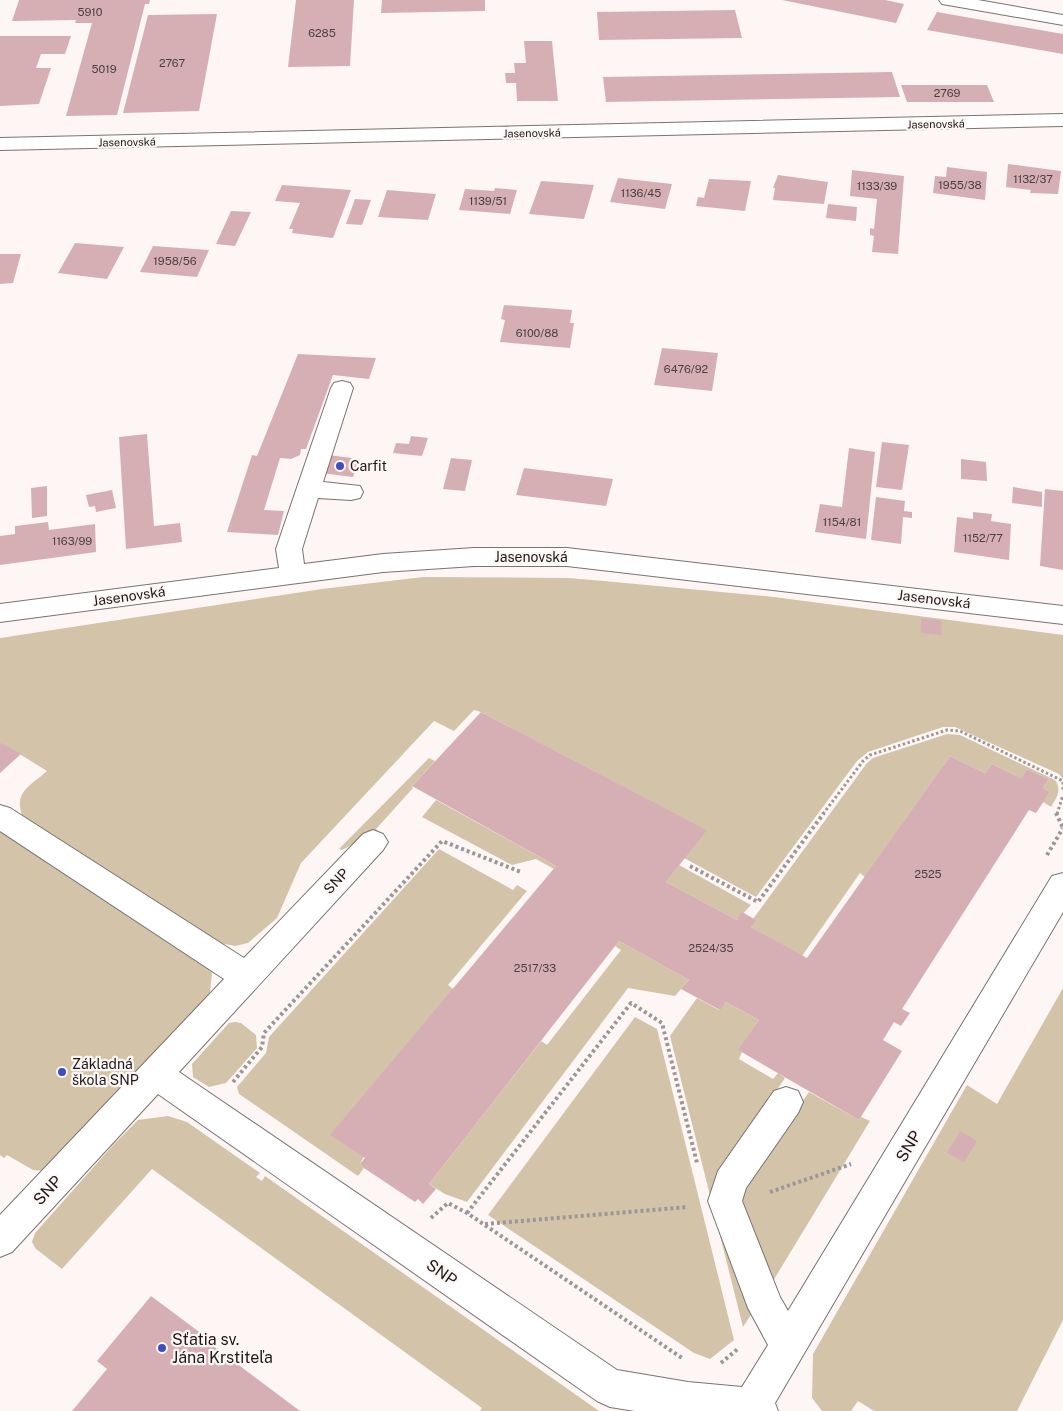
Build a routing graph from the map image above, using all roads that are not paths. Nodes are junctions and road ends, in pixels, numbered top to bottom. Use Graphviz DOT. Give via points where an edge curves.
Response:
graph roads {
  1 [pos="948,0"];
  2 [pos="1063,20"];
  3 [pos="1063,120"];
  4 [pos="0,144"];
  5 [pos="342,388"];
  6 [pos="307,489"];
  7 [pos="351,492"];
  8 [pos="293,575"];
  9 [pos="0,613"];
  10 [pos="1063,615"];
  11 [pos="0,816"];
  12 [pos="373,842"];
  13 [pos="1053,873"];
  14 [pos="247,977"];
  15 [pos="156,1074"];
  16 [pos="786,1102"];
  17 [pos="0,1240"];
  18 [pos="789,1346"];
  19 [pos="754,1410"];
  1 -- 2 [label="street"];
  3 -- 4 [label="street, Jasenovská"];
  5 -- 6 [label="street"];
  6 -- 7 [label="street"];
  6 -- 8 [label="street" via="289,549"];
  8 -- 9 [label="street, Jasenovská"];
  8 -- 10 [label="street, Jasenovská" via="383,563 567,557"];
  11 -- 14 [label="street"];
  12 -- 14 [label="street, SNP"];
  13 -- 18 [label="street, SNP"];
  14 -- 15 [label="street, SNP"];
  15 -- 17 [label="street, SNP"];
  15 -- 19 [label="street, SNP" via="610,1388"];
  16 -- 18 [label="street" via="716,1203 766,1308"];
  18 -- 19 [label="street, SNP"];
}
